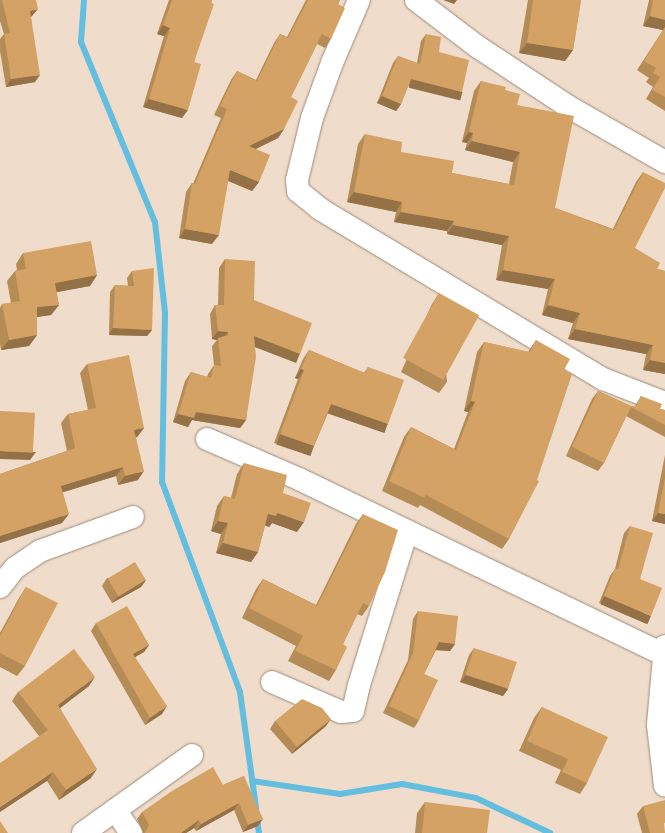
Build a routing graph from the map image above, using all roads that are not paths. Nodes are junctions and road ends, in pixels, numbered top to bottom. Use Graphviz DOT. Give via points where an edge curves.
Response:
graph roads {
  1 [pos="359,0"];
  2 [pos="416,0"];
  3 [pos="665,162"];
  4 [pos="665,403"];
  5 [pos="207,439"];
  6 [pos="133,517"];
  7 [pos="407,531"];
  8 [pos="0,587"];
  9 [pos="664,650"];
  10 [pos="272,682"];
  11 [pos="192,755"];
  12 [pos="665,786"];
  13 [pos="115,810"];
  14 [pos="83,833"];
  15 [pos="131,833"];
  1 -- 4 [label="street" via="312,118 297,180 298,191 320,209 603,379"];
  2 -- 3 [label="street" via="478,47 568,106"];
  5 -- 7 [label="street"];
  6 -- 8 [label="street" via="40,551 15,568"];
  7 -- 9 [label="street"];
  7 -- 10 [label="street" via="353,711 341,712"];
  9 -- 12 [label="street" via="658,725"];
  11 -- 13 [label="street"];
  13 -- 14 [label="street"];
  13 -- 15 [label="street"];
}
